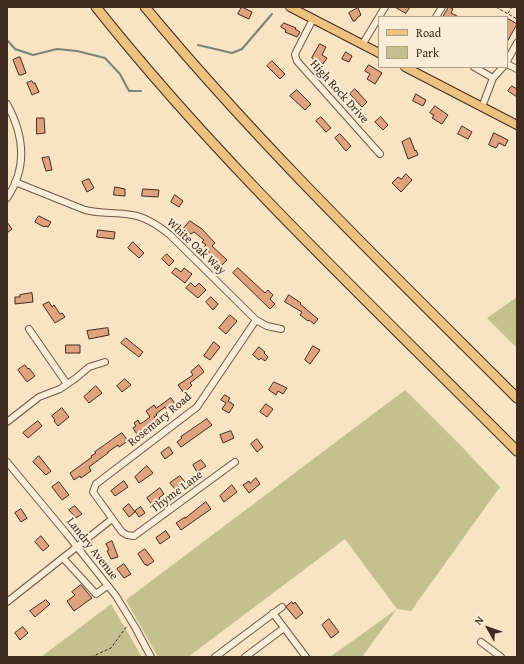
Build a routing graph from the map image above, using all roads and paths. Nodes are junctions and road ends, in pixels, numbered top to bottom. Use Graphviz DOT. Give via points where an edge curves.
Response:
graph roads {
  1 [pos="96,7"];
  2 [pos="145,7"];
  3 [pos="290,7"];
  4 [pos="385,7"];
  5 [pos="442,7"];
  6 [pos="496,7"];
  7 [pos="512,7"];
  8 [pos="508,14"];
  9 [pos="380,16"];
  10 [pos="437,16"];
  11 [pos="313,19"];
  12 [pos="378,19"];
  13 [pos="517,19"];
  14 [pos="517,43"];
  15 [pos="362,45"];
  16 [pos="378,53"];
  17 [pos="508,61"];
  18 [pos="508,64"];
  19 [pos="407,68"];
  20 [pos="476,68"];
  21 [pos="502,68"];
  22 [pos="517,69"];
  23 [pos="493,78"];
  24 [pos="7,104"];
  25 [pos="482,107"];
  26 [pos="517,125"];
  27 [pos="380,154"];
  28 [pos="15,182"];
  29 [pos="7,198"];
  30 [pos="256,320"];
  31 [pos="29,329"];
  32 [pos="280,329"];
  33 [pos="105,362"];
  34 [pos="67,384"];
  35 [pos="517,398"];
  36 [pos="7,422"];
  37 [pos="517,451"];
  38 [pos="7,462"];
  39 [pos="235,462"];
  40 [pos="112,519"];
  41 [pos="77,547"];
  42 [pos="63,558"];
  43 [pos="107,586"];
  44 [pos="7,602"];
  45 [pos="282,607"];
  46 [pos="273,613"];
  47 [pos="131,621"];
  48 [pos="284,628"];
  49 [pos="481,642"];
  50 [pos="91,657"];
  51 [pos="151,657"];
  52 [pos="215,657"];
  53 [pos="245,657"];
  54 [pos="306,657"];
  55 [pos="501,657"];
  1 -- 37 [label="highway" via="158,82 246,180"];
  2 -- 35 [label="highway" via="283,162"];
  3 -- 11 [label="main road"];
  4 -- 9 [label="street"];
  5 -- 10 [label="street"];
  6 -- 8 [label="path"];
  7 -- 8 [label="path"];
  8 -- 13 [label="path"];
  11 -- 15 [label="main road"];
  11 -- 27 [label="street, High Rock Drive" via="296,52 297,61"];
  12 -- 15 [label="street"];
  14 -- 17 [label="street"];
  15 -- 16 [label="main road"];
  18 -- 22 [label="street"];
  19 -- 25 [label="main road"];
  20 -- 23 [label="street"];
  21 -- 23 [label="street"];
  23 -- 25 [label="street"];
  24 -- 28 [label="street" via="17,124 21,142 21,161"];
  25 -- 26 [label="main road"];
  28 -- 29 [label="street"];
  28 -- 30 [label="street, White Oak Way" via="85,210 134,215 154,224 170,235"];
  30 -- 32 [label="street, White Oak Way"];
  30 -- 40 [label="street, Rosemary Road" via="197,407 96,484 94,494"];
  31 -- 34 [label="street"];
  33 -- 34 [label="street" via="89,367"];
  34 -- 36 [label="street" via="39,397"];
  38 -- 41 [label="street, Landry Avenue"];
  39 -- 40 [label="street, Thyme Lane" via="138,534 130,536 122,532"];
  40 -- 41 [label="street"];
  41 -- 42 [label="street"];
  41 -- 43 [label="street, Landry Avenue"];
  42 -- 43 [label="street" via="96,594"];
  42 -- 44 [label="street"];
  43 -- 47 [label="street, Landry Avenue"];
  45 -- 46 [label="street"];
  46 -- 48 [label="street"];
  46 -- 52 [label="street"];
  47 -- 50 [label="path" via="111,648"];
  47 -- 51 [label="street, Landry Avenue"];
  48 -- 53 [label="street"];
  48 -- 54 [label="street"];
  49 -- 55 [label="street"];
}
